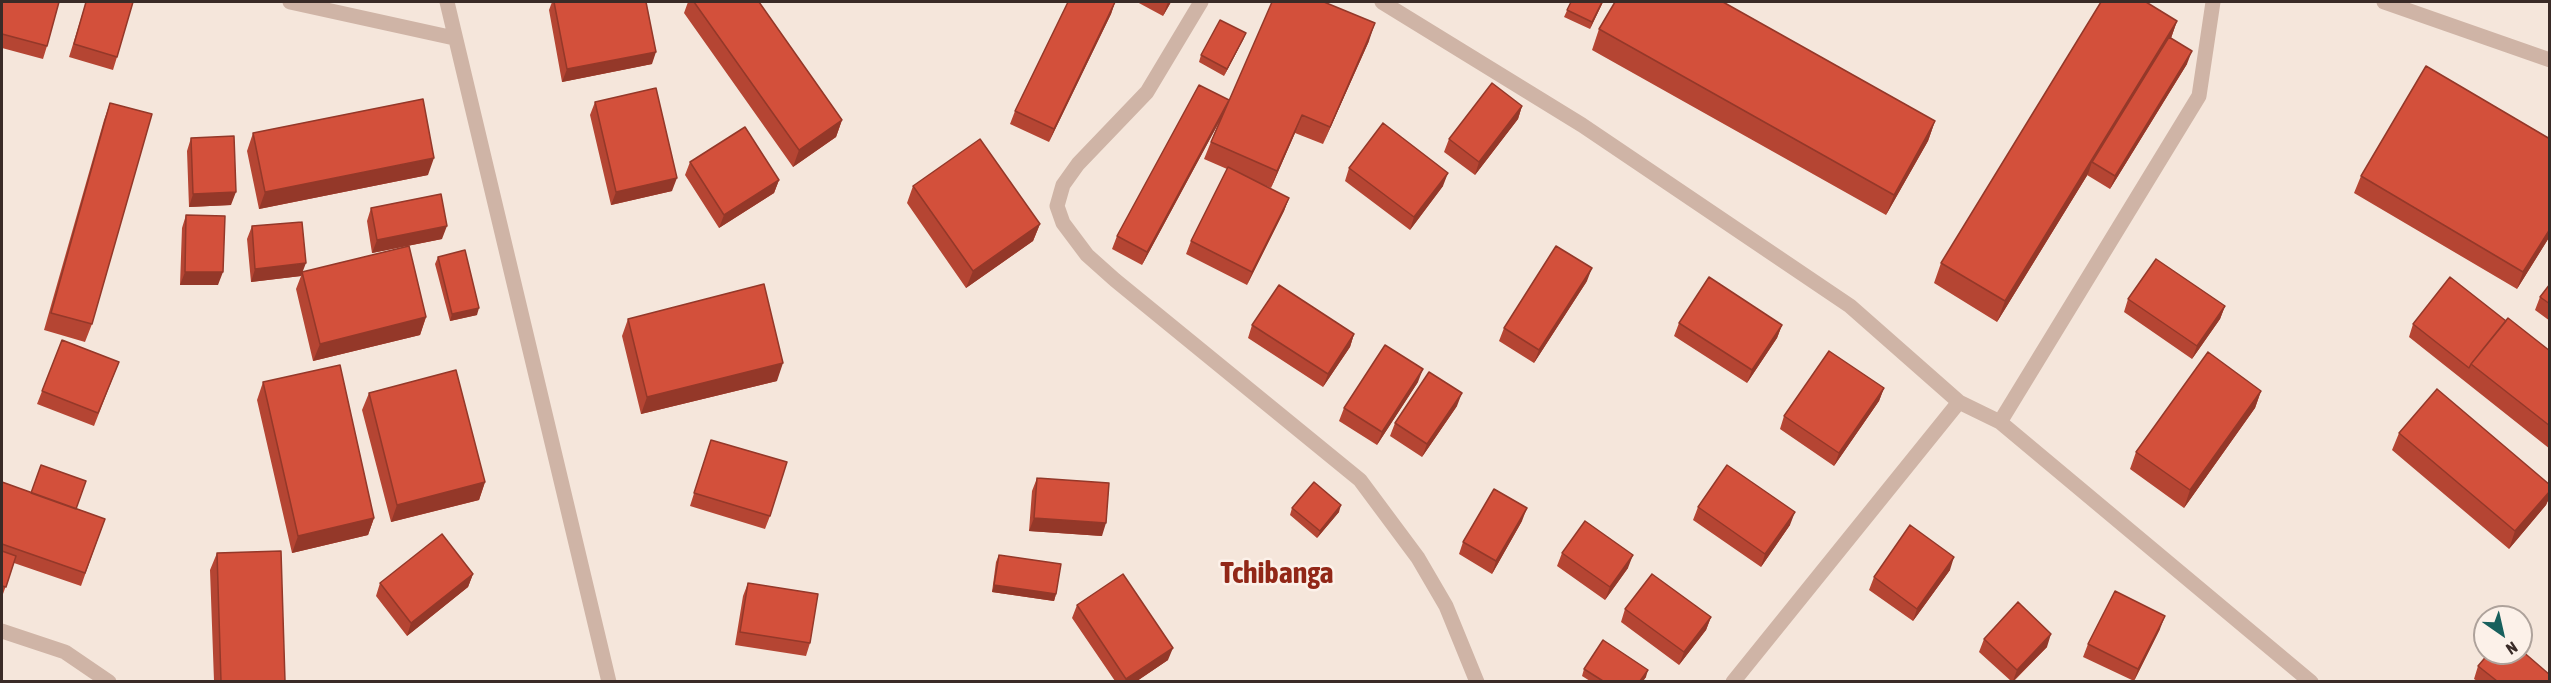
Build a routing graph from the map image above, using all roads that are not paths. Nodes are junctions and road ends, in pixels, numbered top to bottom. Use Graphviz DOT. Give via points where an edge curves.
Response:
graph roads {
  1 [pos="290,2"];
  2 [pos="447,2"];
  3 [pos="1201,2"];
  4 [pos="1382,2"];
  5 [pos="2213,2"];
  6 [pos="2384,2"];
  7 [pos="454,38"];
  8 [pos="2550,60"];
  9 [pos="1959,402"];
  10 [pos="2000,422"];
  11 [pos="2,631"];
  12 [pos="109,681"];
  13 [pos="609,681"];
  14 [pos="1477,681"];
  15 [pos="1733,681"];
  16 [pos="2311,681"];
  1 -- 7 [label="street"];
  2 -- 7 [label="street"];
  3 -- 14 [label="street" via="1147,92 1063,185 1057,206 1063,223 1087,255 1115,280 1360,480 1418,558 1446,606"];
  4 -- 9 [label="street" via="1582,125 1850,306"];
  5 -- 10 [label="street" via="2199,96"];
  6 -- 8 [label="street"];
  7 -- 13 [label="street"];
  9 -- 10 [label="street"];
  9 -- 15 [label="street"];
  10 -- 16 [label="street"];
  11 -- 12 [label="street" via="65,652"];
}
